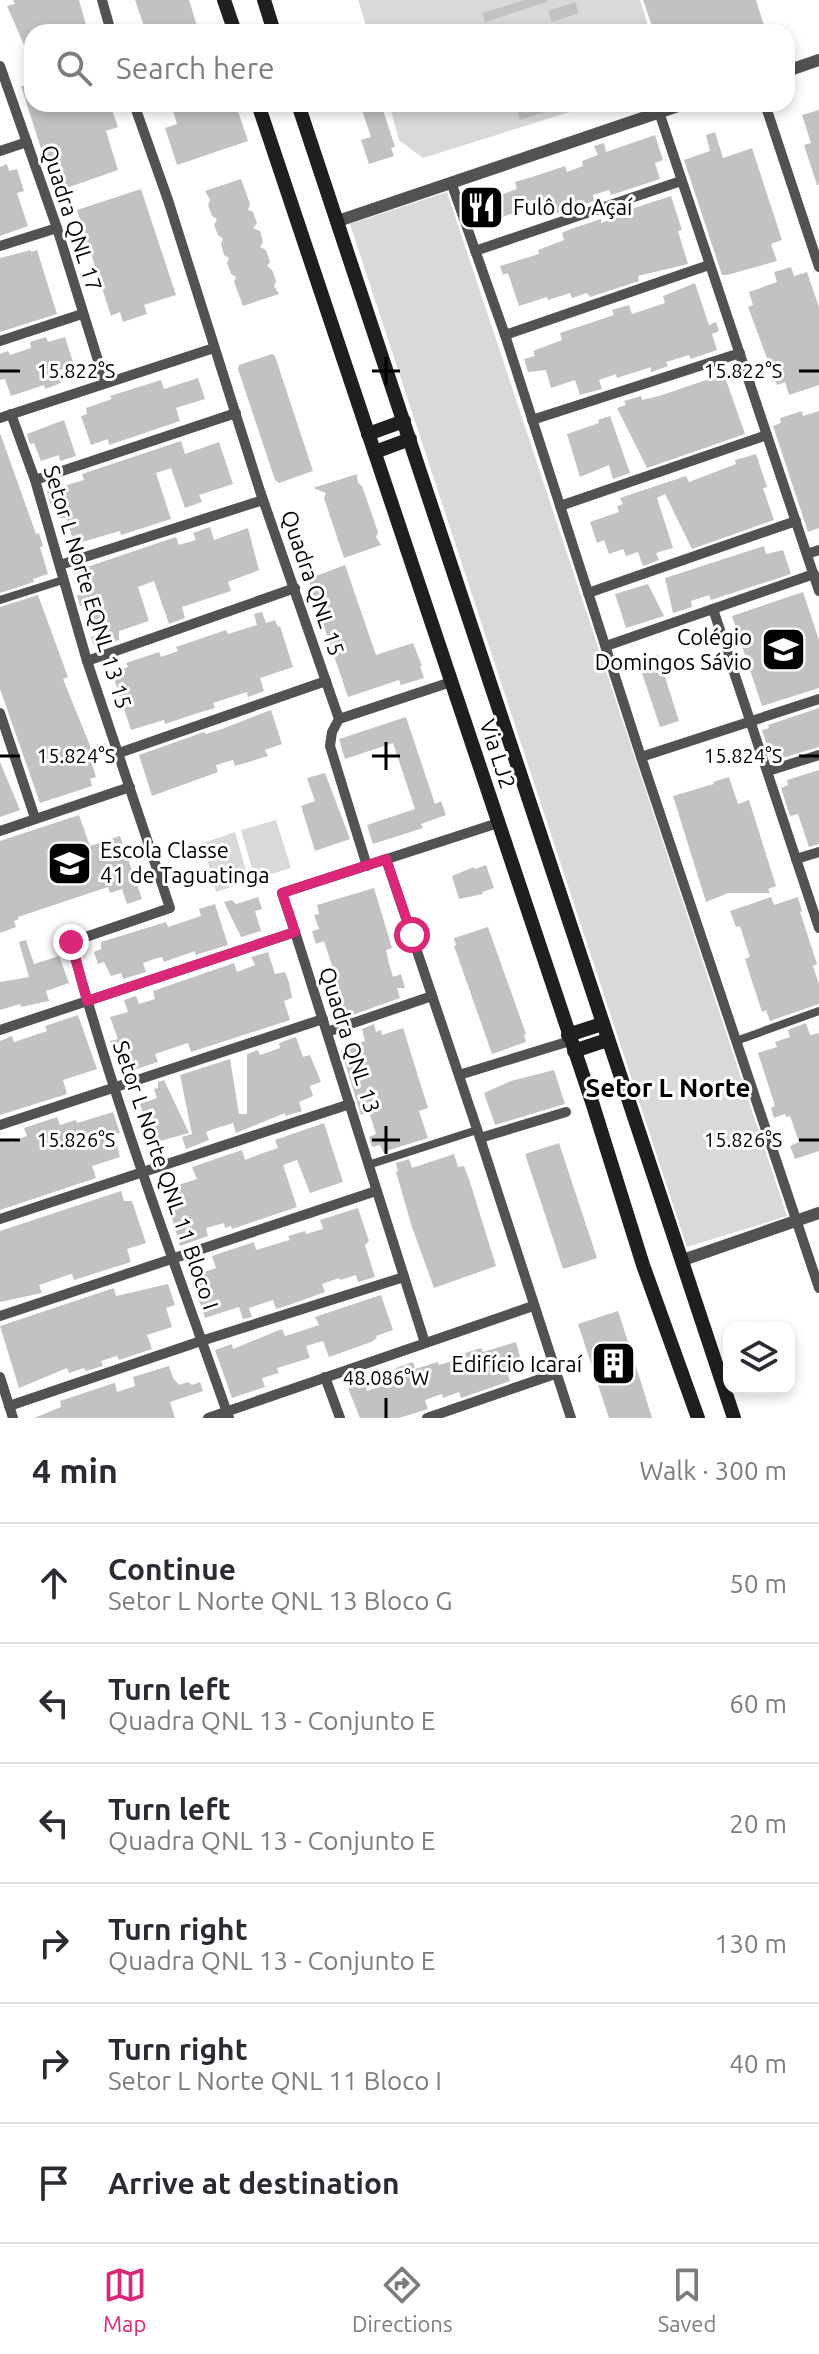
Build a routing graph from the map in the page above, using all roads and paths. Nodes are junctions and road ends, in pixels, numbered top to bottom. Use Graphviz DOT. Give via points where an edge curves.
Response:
graph roads {
  1 [pos="102,0"];
  2 [pos="224,0"];
  3 [pos="264,0"];
  4 [pos="109,24"];
  5 [pos="232,24"];
  6 [pos="272,24"];
  7 [pos="819,60"];
  8 [pos="0,66"];
  9 [pos="795,68"];
  10 [pos="137,112"];
  11 [pos="261,112"];
  12 [pos="301,112"];
  13 [pos="659,112"];
  14 [pos="768,112"];
  15 [pos="27,142"];
  16 [pos="0,151"];
  17 [pos="681,181"];
  18 [pos="451,182"];
  19 [pos="338,221"];
  20 [pos="57,228"];
  21 [pos="0,246"];
  22 [pos="475,251"];
  23 [pos="709,265"];
  24 [pos="819,267"];
  25 [pos="82,314"];
  26 [pos="505,335"];
  27 [pos="0,341"];
  28 [pos="214,348"];
  29 [pos="740,353"];
  30 [pos="105,383"];
  31 [pos="236,413"];
  32 [pos="11,414"];
  33 [pos="0,418"];
  34 [pos="532,420"];
  35 [pos="404,421"];
  36 [pos="368,434"];
  37 [pos="767,435"];
  38 [pos="410,439"];
  39 [pos="375,452"];
  40 [pos="35,480"];
  41 [pos="263,500"];
  42 [pos="560,506"];
  43 [pos="796,521"];
  44 [pos="819,550"];
  45 [pos="807,554"];
  46 [pos="60,565"];
  47 [pos="814,574"];
  48 [pos="63,580"];
  49 [pos="295,588"];
  50 [pos="819,591"];
  51 [pos="588,593"];
  52 [pos="0,600"];
  53 [pos="713,609"];
  54 [pos="606,646"];
  55 [pos="87,661"];
  56 [pos="326,681"];
  57 [pos="451,682"];
  58 [pos="819,699"];
  59 [pos="0,713"];
  60 [pos="339,719"];
  61 [pos="750,722"];
  62 [pos="119,753"];
  63 [pos="819,755"];
  64 [pos="641,757"];
  65 [pos="768,771"];
  66 [pos="130,787"];
  67 [pos="35,818"];
  68 [pos="498,823"];
  69 [pos="0,831"];
  70 [pos="819,852"];
  71 [pos="386,859"];
  72 [pos="796,859"];
  73 [pos="367,866"];
  74 [pos="819,928"];
  75 [pos="295,932"];
  76 [pos="71,942"];
  77 [pos="432,996"];
  78 [pos="87,1001"];
  79 [pos="819,1011"];
  80 [pos="323,1019"];
  81 [pos="602,1024"];
  82 [pos="0,1030"];
  83 [pos="327,1032"];
  84 [pos="607,1040"];
  85 [pos="736,1041"];
  86 [pos="571,1042"];
  87 [pos="459,1075"];
  88 [pos="115,1086"];
  89 [pos="350,1104"];
  90 [pos="566,1112"];
  91 [pos="0,1125"];
  92 [pos="479,1134"];
  93 [pos="368,1165"];
  94 [pos="144,1172"];
  95 [pos="376,1191"];
  96 [pos="819,1213"];
  97 [pos="0,1219"];
  98 [pos="795,1221"];
  99 [pos="172,1260"];
  100 [pos="683,1260"];
  101 [pos="404,1277"];
  102 [pos="819,1288"];
  103 [pos="533,1306"];
  104 [pos="0,1316"];
  105 [pos="201,1341"];
  106 [pos="425,1343"];
  107 [pos="555,1374"];
  108 [pos="0,1377"];
  109 [pos="325,1377"];
  110 [pos="9,1406"];
  111 [pos="228,1415"];
  112 [pos="13,1418"];
  113 [pos="208,1418"];
  114 [pos="340,1418"];
  115 [pos="427,1418"];
  116 [pos="571,1418"];
  117 [pos="698,1418"];
  118 [pos="734,1418"];
  1 -- 4 [label="street"];
  2 -- 5 [label="main road"];
  3 -- 6 [label="main road"];
  7 -- 9 [label="street"];
  8 -- 15 [label="street, Quadra QNL 17"];
  10 -- 28 [label="street"];
  11 -- 36 [label="main road, Via LJ2"];
  12 -- 19 [label="main road, Via LJ2"];
  13 -- 17 [label="street"];
  13 -- 18 [label="street"];
  14 -- 24 [label="street"];
  15 -- 16 [label="street"];
  15 -- 20 [label="street, Quadra QNL 17"];
  17 -- 22 [label="street"];
  17 -- 23 [label="street"];
  18 -- 19 [label="street"];
  18 -- 22 [label="street"];
  19 -- 35 [label="main road, Via LJ2"];
  20 -- 21 [label="street"];
  20 -- 25 [label="street, Quadra QNL 17"];
  22 -- 26 [label="street"];
  23 -- 26 [label="street"];
  23 -- 29 [label="street"];
  25 -- 27 [label="street"];
  25 -- 30 [label="street, Quadra QNL 17"];
  26 -- 34 [label="street"];
  28 -- 30 [label="street"];
  28 -- 31 [label="street, Quadra QNL 15"];
  29 -- 34 [label="street"];
  29 -- 37 [label="street"];
  30 -- 32 [label="street"];
  31 -- 40 [label="street"];
  31 -- 41 [label="street, Quadra QNL 15"];
  32 -- 33 [label="street"];
  32 -- 40 [label="street, Setor L Norte EQNL 13 15"];
  34 -- 42 [label="street"];
  35 -- 36 [label="main road"];
  35 -- 38 [label="main road, Via LJ2"];
  36 -- 39 [label="main road, Via LJ2"];
  37 -- 42 [label="street"];
  37 -- 43 [label="street"];
  38 -- 39 [label="main road"];
  38 -- 81 [label="main road, Via LJ2"];
  39 -- 57 [label="main road, Via LJ2"];
  40 -- 46 [label="street, Setor L Norte EQNL 13 15"];
  41 -- 46 [label="street"];
  41 -- 49 [label="street, Quadra QNL 15"];
  42 -- 51 [label="street"];
  43 -- 45 [label="street"];
  43 -- 51 [label="street"];
  44 -- 45 [label="street"];
  45 -- 47 [label="street"];
  46 -- 48 [label="street, Setor L Norte EQNL 13 15"];
  47 -- 50 [label="street"];
  47 -- 53 [label="street"];
  48 -- 52 [label="street"];
  48 -- 55 [label="street, Setor L Norte EQNL 13 15"];
  49 -- 55 [label="street"];
  49 -- 56 [label="street, Quadra QNL 15"];
  51 -- 54 [label="street"];
  53 -- 54 [label="street"];
  53 -- 61 [label="street"];
  54 -- 64 [label="street"];
  55 -- 62 [label="street, Setor L Norte EQNL 13 15"];
  56 -- 60 [label="street, Quadra QNL 15"];
  56 -- 62 [label="street"];
  57 -- 60 [label="street"];
  57 -- 68 [label="main road, Via LJ2"];
  58 -- 61 [label="street"];
  59 -- 67 [label="street"];
  60 -- 73 [label="street" via="330,746"];
  61 -- 64 [label="street"];
  61 -- 65 [label="street"];
  62 -- 66 [label="street, Setor L Norte EQNL 13 15"];
  63 -- 65 [label="street"];
  64 -- 85 [label="street"];
  65 -- 72 [label="street"];
  66 -- 67 [label="street"];
  66 -- 76 [label="street, Setor L Norte EQNL 13 15" via="170,908"];
  67 -- 69 [label="street"];
  68 -- 71 [label="street"];
  68 -- 86 [label="main road, Via LJ2"];
  70 -- 72 [label="street"];
  71 -- 73 [label="street"];
  71 -- 77 [label="street"];
  72 -- 74 [label="street"];
  73 -- 75 [label="street, Quadra QNL 13" via="282,893"];
  75 -- 78 [label="street"];
  75 -- 80 [label="street, Quadra QNL 13"];
  76 -- 78 [label="street, Setor L Norte QNL 11 Bloco I"];
  77 -- 83 [label="street"];
  77 -- 87 [label="street"];
  78 -- 82 [label="street"];
  78 -- 88 [label="street, Setor L Norte QNL 11 Bloco I"];
  79 -- 85 [label="street"];
  80 -- 83 [label="street, Quadra QNL 13"];
  80 -- 88 [label="street"];
  81 -- 84 [label="main road, Via LJ2"];
  81 -- 86 [label="main road"];
  83 -- 89 [label="street, Quadra QNL 13"];
  84 -- 86 [label="main road"];
  84 -- 100 [label="main road, Via LJ2"];
  85 -- 98 [label="street"];
  86 -- 87 [label="street"];
  86 -- 117 [label="main road, Via LJ2"];
  87 -- 92 [label="street"];
  88 -- 91 [label="street"];
  88 -- 94 [label="street, Setor L Norte QNL 11 Bloco I"];
  89 -- 93 [label="street, Quadra QNL 13"];
  89 -- 94 [label="street"];
  90 -- 92 [label="street"];
  92 -- 93 [label="street"];
  92 -- 103 [label="street"];
  93 -- 95 [label="street, Quadra QNL 13"];
  94 -- 97 [label="street"];
  94 -- 99 [label="street, Setor L Norte QNL 11 Bloco I"];
  95 -- 99 [label="street"];
  95 -- 101 [label="street, Quadra QNL 13"];
  96 -- 98 [label="street"];
  98 -- 100 [label="street"];
  98 -- 102 [label="street"];
  99 -- 104 [label="street"];
  99 -- 105 [label="street, Setor L Norte QNL 11 Bloco I"];
  100 -- 118 [label="main road, Via LJ2"];
  101 -- 105 [label="street"];
  101 -- 106 [label="street, Quadra QNL 13"];
  103 -- 106 [label="street"];
  103 -- 107 [label="street"];
  105 -- 110 [label="street"];
  105 -- 111 [label="street, Setor L Norte QNL 11 Bloco I"];
  106 -- 109 [label="street"];
  107 -- 115 [label="street"];
  107 -- 116 [label="street"];
  108 -- 110 [label="street"];
  109 -- 111 [label="street"];
  109 -- 114 [label="street"];
  110 -- 112 [label="street"];
  111 -- 113 [label="street"];
}
